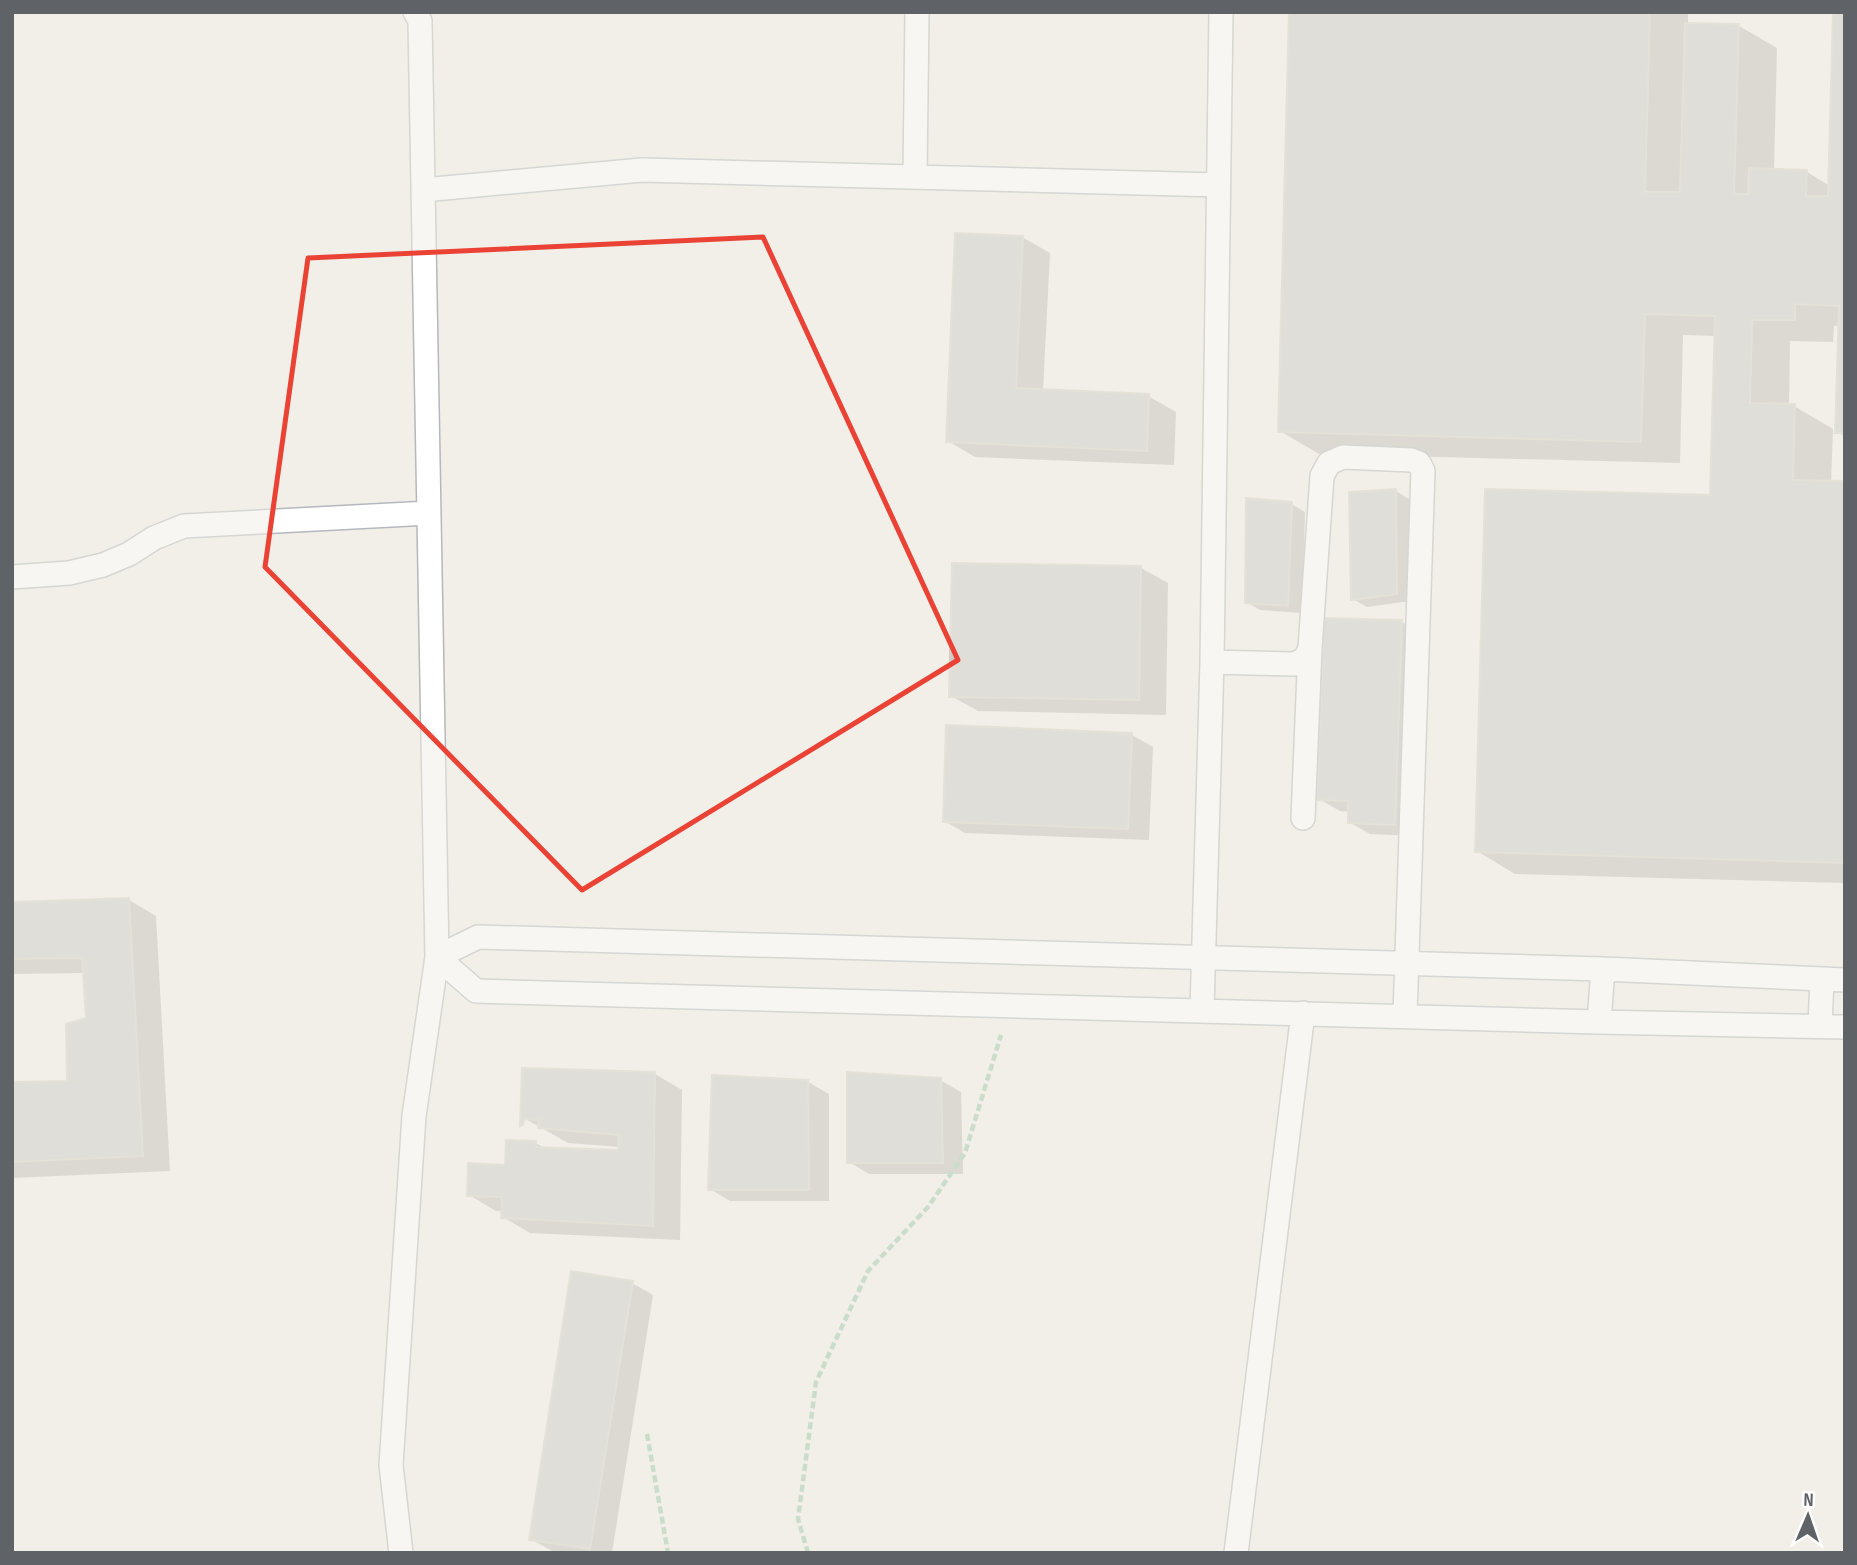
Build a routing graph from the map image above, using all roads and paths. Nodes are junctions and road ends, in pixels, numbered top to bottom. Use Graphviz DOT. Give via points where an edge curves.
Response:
graph roads {
  1 [pos="917,12"];
  2 [pos="1221,12"];
  3 [pos="424,15"];
  4 [pos="915,176"];
  5 [pos="1218,185"];
  6 [pos="423,190"];
  7 [pos="429,513"];
  8 [pos="12,577"];
  9 [pos="1310,648"];
  10 [pos="1212,662"];
  11 [pos="1303,818"];
  12 [pos="437,957"];
  13 [pos="1203,958"];
  14 [pos="1406,963"];
  15 [pos="1603,969"];
  16 [pos="1822,979"];
  17 [pos="1845,980"];
  18 [pos="1010,1005"];
  19 [pos="1202,1010"];
  20 [pos="1303,1013"];
  21 [pos="1405,1016"];
  22 [pos="1599,1023"];
  23 [pos="1820,1026"];
  24 [pos="1845,1027"];
  25 [pos="647,1434"];
  26 [pos="401,1553"];
  27 [pos="668,1553"];
  28 [pos="808,1553"];
  29 [pos="1236,1553"];
  1 -- 4 [label="lane"];
  2 -- 5 [label="lane"];
  3 -- 6 [label="lane"];
  4 -- 5 [label="lane"];
  4 -- 6 [label="lane" via="642,170"];
  5 -- 10 [label="lane"];
  6 -- 7 [label="lane"];
  7 -- 8 [label="lane" via="184,526 103,565"];
  7 -- 12 [label="lane"];
  9 -- 10 [label="lane" via="1305,659 1294,664"];
  9 -- 11 [label="lane"];
  9 -- 14 [label="lane" via="1325,469 1343,457 1419,463 1423,471"];
  10 -- 13 [label="lane"];
  12 -- 13 [label="lane" via="478,937"];
  12 -- 18 [label="lane" via="476,991"];
  12 -- 26 [label="lane" via="414,1116 391,1465"];
  13 -- 14 [label="lane"];
  13 -- 19 [label="lane"];
  14 -- 15 [label="lane"];
  14 -- 21 [label="lane"];
  15 -- 16 [label="lane"];
  15 -- 22 [label="lane"];
  16 -- 17 [label="lane"];
  16 -- 23 [label="lane"];
  18 -- 19 [label="lane"];
  18 -- 28 [label="path" via="965,1153 928,1207 868,1271 816,1382 798,1519"];
  19 -- 20 [label="lane"];
  20 -- 21 [label="lane"];
  20 -- 29 [label="lane"];
  21 -- 22 [label="lane"];
  22 -- 23 [label="lane"];
  23 -- 24 [label="lane"];
  25 -- 27 [label="path"];
}
